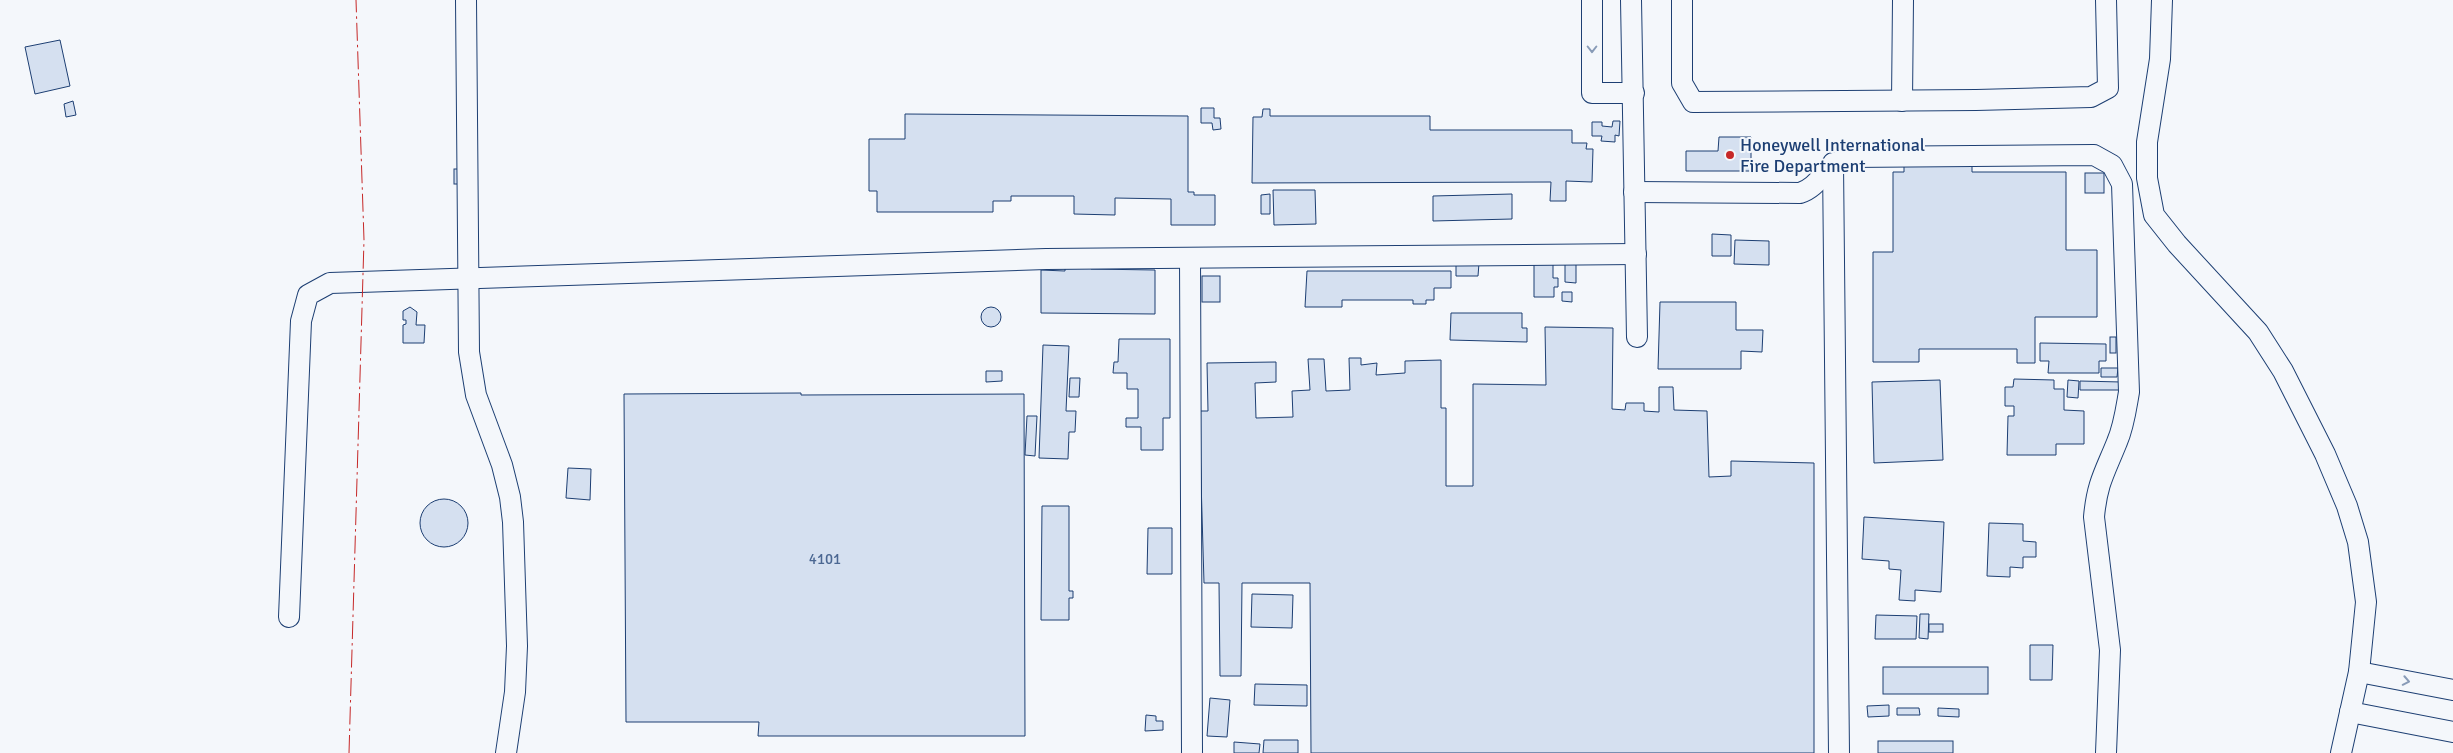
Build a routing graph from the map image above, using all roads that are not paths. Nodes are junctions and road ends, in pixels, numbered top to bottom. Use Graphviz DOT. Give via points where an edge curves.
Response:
graph roads {
  1 [pos="466,0"];
  2 [pos="1592,0"];
  3 [pos="1631,0"];
  4 [pos="1682,0"];
  5 [pos="1903,0"];
  6 [pos="2106,0"];
  7 [pos="2162,0"];
  8 [pos="1634,93"];
  9 [pos="1902,101"];
  10 [pos="1833,164"];
  11 [pos="1634,192"];
  12 [pos="1636,254"];
  13 [pos="1190,258"];
  14 [pos="469,278"];
  15 [pos="1638,337"];
  16 [pos="289,617"];
  17 [pos="2359,672"];
  18 [pos="2453,690"];
  19 [pos="2350,712"];
  20 [pos="2453,732"];
  21 [pos="506,753"];
  22 [pos="1192,753"];
  23 [pos="1839,753"];
  24 [pos="2106,753"];
  25 [pos="2341,753"];
  1 -- 14 [label="lane"];
  2 -- 8 [label="lane, one-way" via="1592,92"];
  3 -- 8 [label="lane"];
  4 -- 9 [label="lane" via="1682,83 1693,102"];
  5 -- 9 [label="lane"];
  6 -- 9 [label="lane" via="2108,88 2092,97"];
  7 -- 17 [label="lane" via="2160,59 2147,142 2147,178 2154,215 2258,332 2283,371 2325,454 2347,506 2364,577 2366,602"];
  8 -- 11 [label="lane"];
  10 -- 11 [label="lane" via="1815,186 1800,193"];
  10 -- 23 [label="lane"];
  10 -- 24 [label="lane" via="1850,157 2094,154 2112,165 2119,175 2122,184 2129,392 2118,441 2101,476 2094,517 2110,650"];
  11 -- 12 [label="lane"];
  12 -- 13 [label="lane"];
  12 -- 15 [label="lane"];
  13 -- 14 [label="lane" via="1036,259"];
  13 -- 22 [label="lane"];
  14 -- 16 [label="lane" via="330,283 308,295 301,321"];
  14 -- 21 [label="lane" via="469,352 476,395 502,465 513,522 517,646"];
  17 -- 18 [label="lane, one-way"];
  17 -- 19 [label="lane"];
  19 -- 20 [label="lane"];
  19 -- 25 [label="lane"];
}
